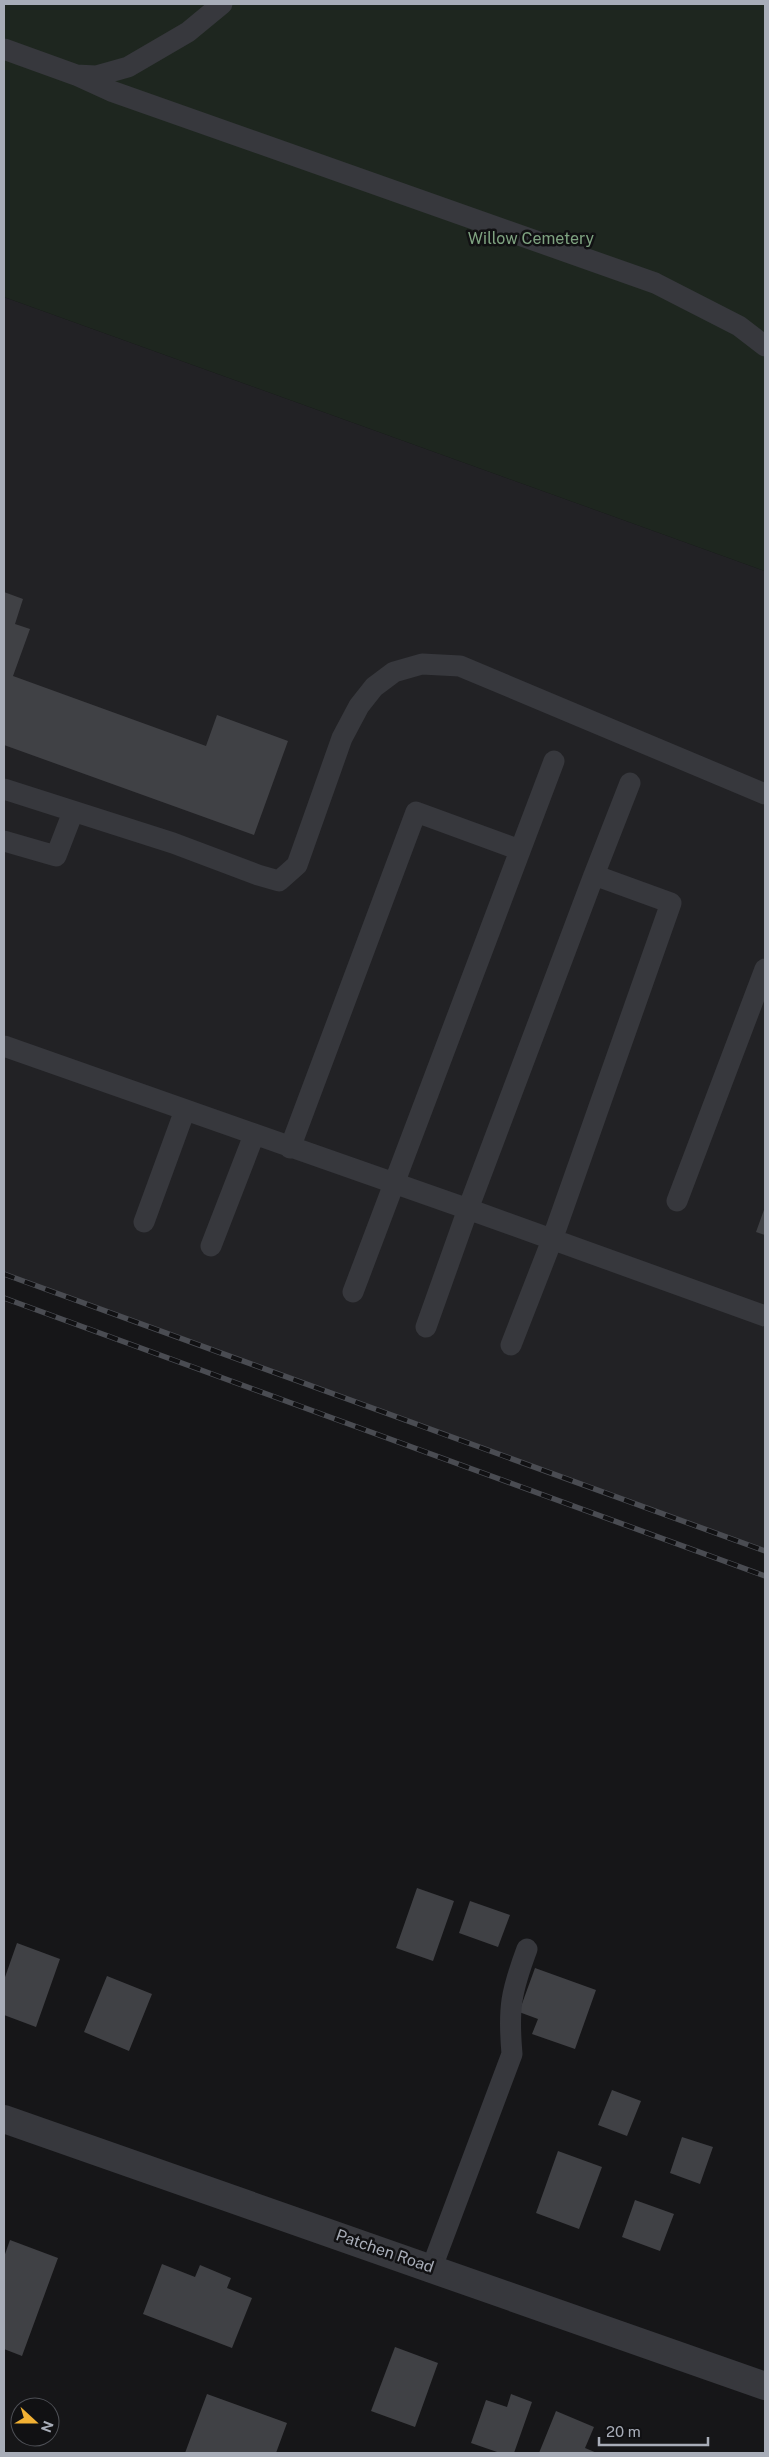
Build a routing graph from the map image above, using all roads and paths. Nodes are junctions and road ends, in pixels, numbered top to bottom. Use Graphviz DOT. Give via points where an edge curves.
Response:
graph roads {
  1 [pos="222,4"];
  2 [pos="4,49"];
  3 [pos="76,75"];
  4 [pos="765,346"];
  5 [pos="554,761"];
  6 [pos="630,783"];
  7 [pos="4,789"];
  8 [pos="765,794"];
  9 [pos="73,812"];
  10 [pos="4,841"];
  11 [pos="520,850"];
  12 [pos="594,875"];
  13 [pos="765,969"];
  14 [pos="4,1046"];
  15 [pos="185,1110"];
  16 [pos="254,1135"];
  17 [pos="290,1148"];
  18 [pos="396,1183"];
  19 [pos="677,1201"];
  20 [pos="468,1209"];
  21 [pos="144,1222"];
  22 [pos="552,1240"];
  23 [pos="211,1246"];
  24 [pos="353,1292"];
  25 [pos="765,1316"];
  26 [pos="426,1328"];
  27 [pos="511,1345"];
  28 [pos="527,1949"];
  29 [pos="4,2118"];
  30 [pos="432,2267"];
  31 [pos="765,2386"];
  1 -- 3 [label="lane" via="188,32 128,67 96,76"];
  2 -- 3 [label="lane"];
  3 -- 4 [label="lane" via="120,94 655,283 739,326"];
  5 -- 11 [label="lane"];
  6 -- 12 [label="lane"];
  7 -- 9 [label="lane"];
  8 -- 9 [label="lane" via="460,666 422,664 394,672 374,687 359,706 342,738 297,865 279,881"];
  9 -- 10 [label="lane" via="56,856"];
  11 -- 17 [label="lane" via="416,812"];
  11 -- 18 [label="lane"];
  12 -- 20 [label="lane"];
  12 -- 22 [label="lane" via="671,904"];
  13 -- 19 [label="lane"];
  14 -- 15 [label="lane"];
  15 -- 16 [label="lane"];
  15 -- 21 [label="lane"];
  16 -- 17 [label="lane"];
  16 -- 23 [label="lane"];
  17 -- 18 [label="lane"];
  18 -- 20 [label="lane"];
  18 -- 24 [label="lane"];
  20 -- 22 [label="lane"];
  20 -- 26 [label="lane"];
  22 -- 25 [label="lane"];
  22 -- 27 [label="lane"];
  28 -- 30 [label="lane" via="513,1988 509,2019 512,2054"];
  29 -- 30 [label="street, Patchen Road"];
  30 -- 31 [label="street, Patchen Road"];
}
